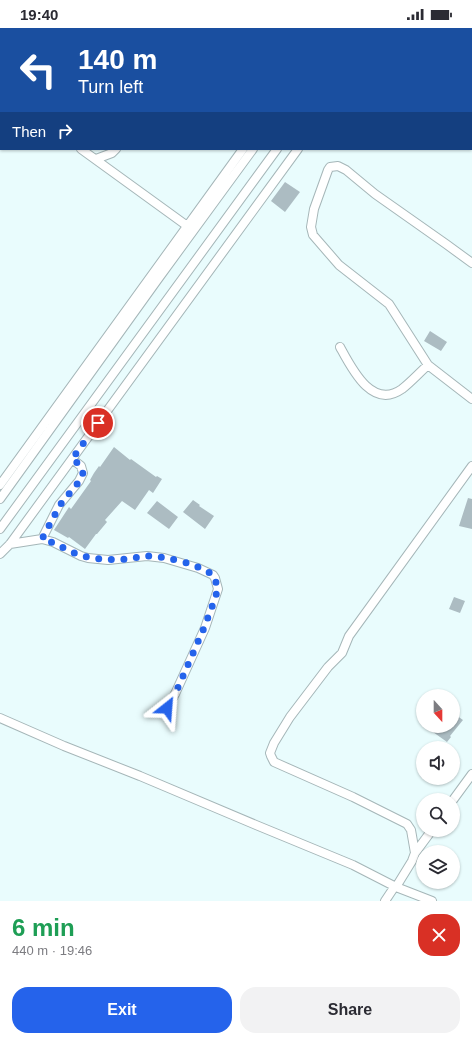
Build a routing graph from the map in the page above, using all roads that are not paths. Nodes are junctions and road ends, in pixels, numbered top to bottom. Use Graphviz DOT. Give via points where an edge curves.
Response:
graph roads {
  1 [pos="82,150"];
  2 [pos="115,150"];
  3 [pos="242,150"];
  4 [pos="252,150"];
  5 [pos="276,150"];
  6 [pos="297,150"];
  7 [pos="96,160"];
  8 [pos="190,228"];
  9 [pos="472,263"];
  10 [pos="340,347"];
  11 [pos="428,365"];
  12 [pos="472,399"];
  13 [pos="72,459"];
  14 [pos="472,466"];
  15 [pos="0,485"];
  16 [pos="0,499"];
  17 [pos="0,529"];
  18 [pos="42,539"];
  19 [pos="10,544"];
  20 [pos="0,554"];
  21 [pos="167,708"];
  22 [pos="0,718"];
  23 [pos="472,774"];
  24 [pos="457,793"];
  25 [pos="427,837"];
  26 [pos="415,853"];
  27 [pos="396,887"];
  28 [pos="385,901"];
  29 [pos="432,901"];
  1 -- 7 [label="street"];
  2 -- 7 [label="street"];
  3 -- 8 [label="street"];
  4 -- 8 [label="street"];
  5 -- 17 [label="street"];
  6 -- 13 [label="street"];
  7 -- 8 [label="street"];
  8 -- 15 [label="street"];
  8 -- 16 [label="street"];
  9 -- 11 [label="street" via="375,194 346,170 338,166 330,167 328,170 314,209 313,235 336,262 389,304"];
  10 -- 11 [label="street" via="355,374 380,395 387,395 403,388"];
  11 -- 12 [label="street"];
  13 -- 18 [label="street" via="81,466 83,474 60,505"];
  13 -- 19 [label="street"];
  14 -- 26 [label="street" via="349,636 342,653 296,709 271,749 270,756 274,762 407,824 411,830"];
  18 -- 19 [label="street"];
  18 -- 21 [label="street" via="88,558 164,558 198,568 214,576 218,589 213,604"];
  19 -- 20 [label="street"];
  22 -- 27 [label="street" via="353,865"];
  23 -- 24 [label="street"];
  25 -- 26 [label="street"];
  26 -- 27 [label="street"];
  27 -- 28 [label="street"];
  27 -- 29 [label="street"];
}
